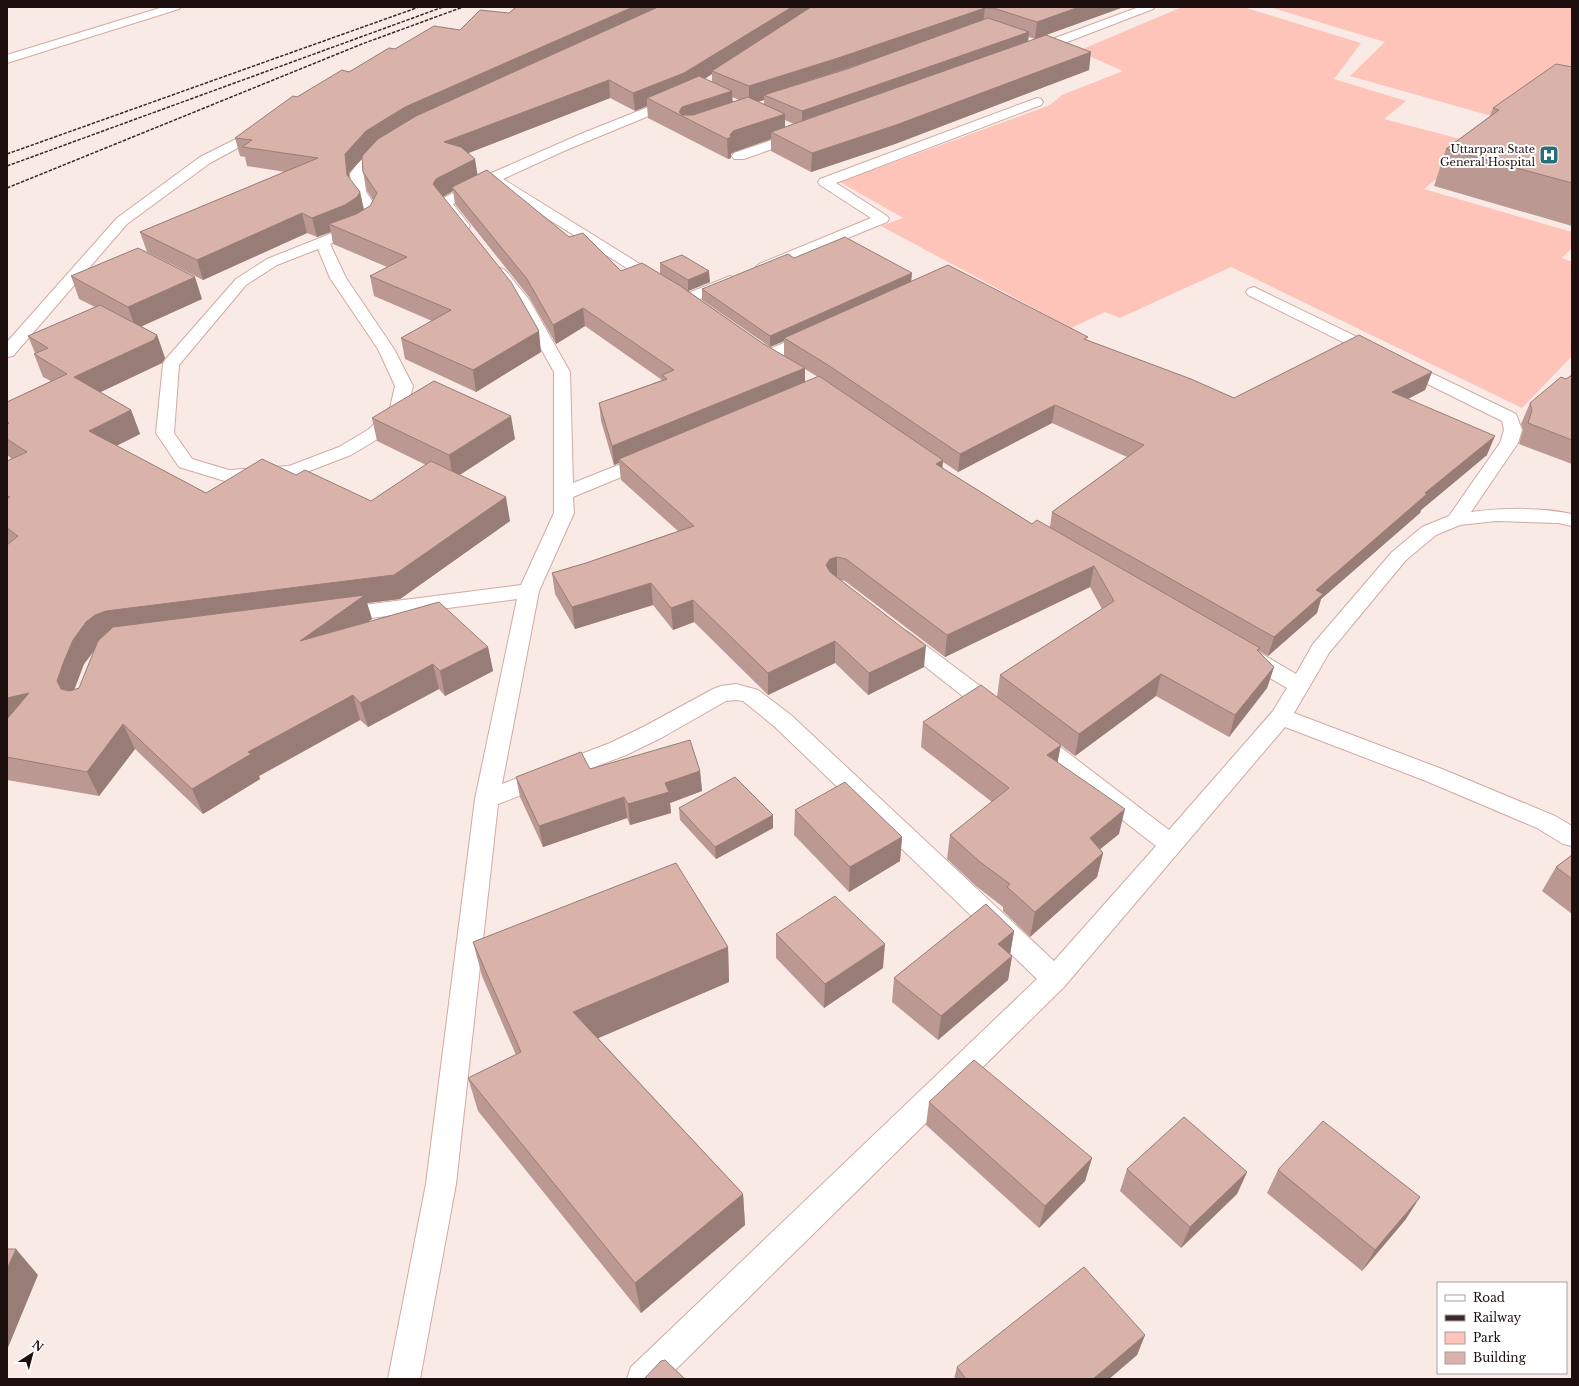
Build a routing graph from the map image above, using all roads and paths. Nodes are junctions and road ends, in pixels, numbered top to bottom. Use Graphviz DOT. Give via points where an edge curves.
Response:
graph roads {
  1 [pos="175,7"];
  2 [pos="1149,7"];
  3 [pos="1029,42"];
  4 [pos="1042,47"];
  5 [pos="1024,54"];
  6 [pos="7,60"];
  7 [pos="694,92"];
  8 [pos="1037,102"];
  9 [pos="782,126"];
  10 [pos="240,141"];
  11 [pos="395,142"];
  12 [pos="739,156"];
  13 [pos="492,178"];
  14 [pos="474,240"];
  15 [pos="322,242"];
  16 [pos="488,258"];
  17 [pos="1254,292"];
  18 [pos="687,299"];
  19 [pos="718,321"];
  20 [pos="826,330"];
  21 [pos="7,352"];
  22 [pos="769,356"];
  23 [pos="659,455"];
  24 [pos="564,494"];
  25 [pos="1456,520"];
  26 [pos="1572,520"];
  27 [pos="529,591"];
  28 [pos="323,618"];
  29 [pos="887,626"];
  30 [pos="1232,646"];
  31 [pos="1300,686"];
  32 [pos="1281,717"];
  33 [pos="487,799"];
  34 [pos="1572,837"];
  35 [pos="1172,846"];
  36 [pos="1055,980"];
  37 [pos="404,1379"];
  38 [pos="643,1379"];
  1 -- 6 [label="street"];
  2 -- 4 [label="street"];
  3 -- 4 [label="street"];
  4 -- 5 [label="street"];
  7 -- 13 [label="street"];
  8 -- 18 [label="street" via="825,182 882,219"];
  9 -- 12 [label="street" via="804,133"];
  10 -- 21 [label="street" via="205,160 122,221"];
  11 -- 15 [label="street" via="376,154 357,174 358,193 373,212 368,221"];
  13 -- 14 [label="street" via="445,203"];
  13 -- 18 [label="street"];
  15 -- 15 [label="street" via="338,278 386,349 404,386 398,410 375,433 345,451 292,471 228,476 185,462 165,433 171,364 241,282 272,262"];
  16 -- 24 [label="street" via="522,300 562,372"];
  17 -- 25 [label="street" via="1510,418 1513,430 1509,443"];
  18 -- 19 [label="street"];
  20 -- 22 [label="street"];
  23 -- 24 [label="street"];
  24 -- 27 [label="street" via="564,513"];
  25 -- 26 [label="street" via="1496,515 1558,517"];
  25 -- 31 [label="street" via="1429,531 1399,556 1321,649"];
  27 -- 28 [label="street"];
  27 -- 33 [label="street"];
  29 -- 35 [label="street"];
  30 -- 31 [label="street"];
  31 -- 32 [label="street"];
  32 -- 34 [label="street" via="1546,822"];
  32 -- 35 [label="street"];
  33 -- 36 [label="street" via="618,749 721,694 736,692 750,695 783,721"];
  33 -- 37 [label="street" via="441,1184"];
  35 -- 36 [label="street"];
  36 -- 38 [label="street"];
}
